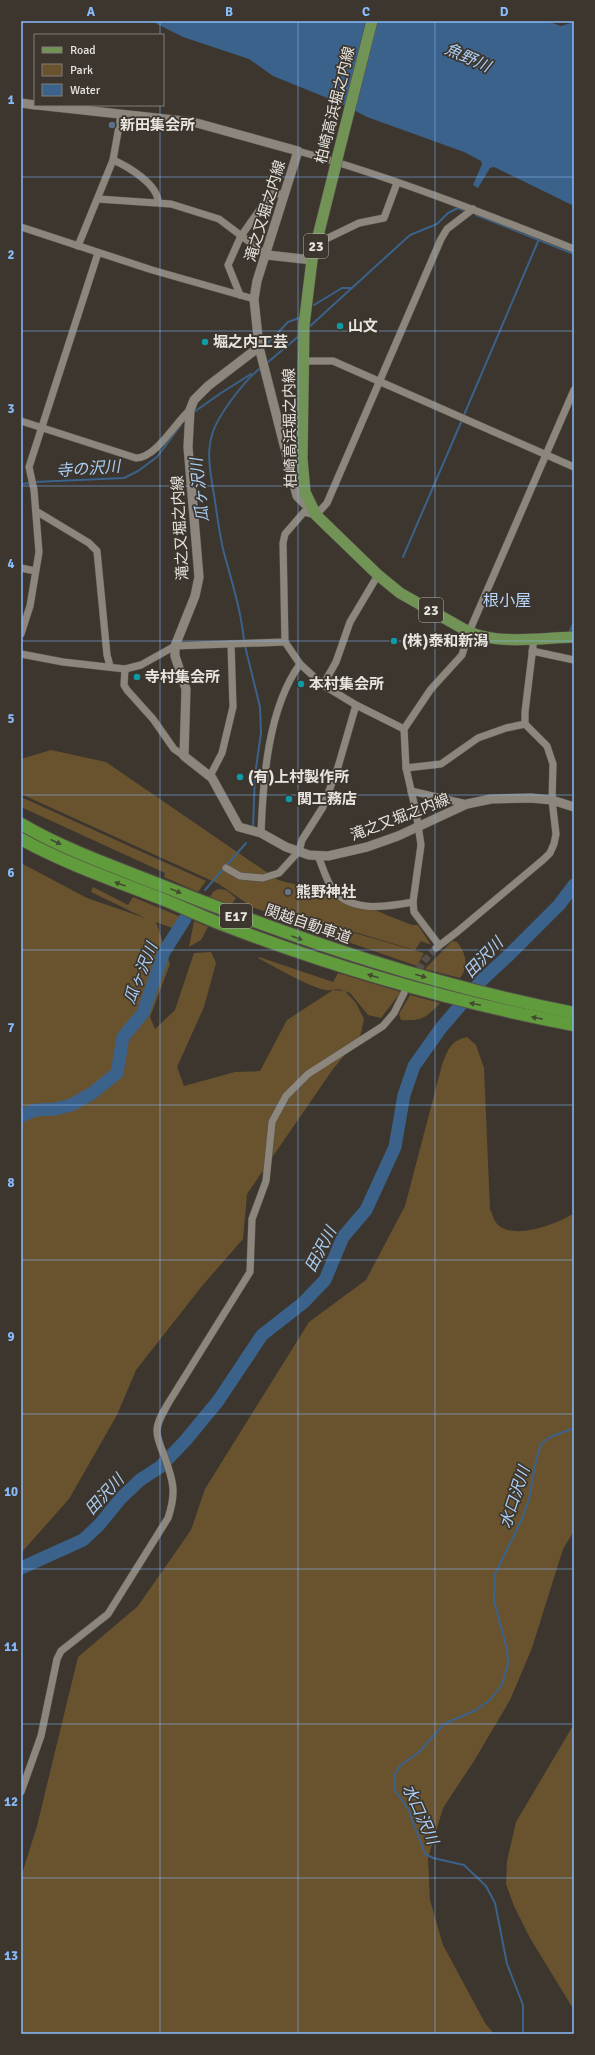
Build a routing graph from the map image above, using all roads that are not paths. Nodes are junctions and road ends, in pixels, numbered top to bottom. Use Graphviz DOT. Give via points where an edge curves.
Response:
graph roads {
  1 [pos="372,21"];
  2 [pos="21,103"];
  3 [pos="34,105"];
  4 [pos="44,106"];
  5 [pos="121,115"];
  6 [pos="298,151"];
  7 [pos="112,160"];
  8 [pos="397,183"];
  9 [pos="285,194"];
  10 [pos="98,199"];
  11 [pos="158,202"];
  12 [pos="473,209"];
  13 [pos="21,227"];
  14 [pos="241,236"];
  15 [pos="318,239"];
  16 [pos="78,246"];
  17 [pos="574,249"];
  18 [pos="98,253"];
  19 [pos="267,255"];
  20 [pos="312,260"];
  21 [pos="240,295"];
  22 [pos="254,299"];
  23 [pos="259,347"];
  24 [pos="303,361"];
  25 [pos="380,382"];
  26 [pos="574,390"];
  27 [pos="190,410"];
  28 [pos="21,421"];
  29 [pos="40,427"];
  30 [pos="546,455"];
  31 [pos="574,466"];
  32 [pos="36,511"];
  33 [pos="316,515"];
  34 [pos="21,568"];
  35 [pos="35,571"];
  36 [pos="378,575"];
  37 [pos="469,632"];
  38 [pos="21,634"];
  39 [pos="574,637"];
  40 [pos="534,638"];
  41 [pos="285,642"];
  42 [pos="231,644"];
  43 [pos="175,646"];
  44 [pos="532,651"];
  45 [pos="21,654"];
  46 [pos="574,660"];
  47 [pos="300,664"];
  48 [pos="110,666"];
  49 [pos="125,669"];
  50 [pos="323,685"];
  51 [pos="356,705"];
  52 [pos="525,724"];
  53 [pos="404,728"];
  54 [pos="184,756"];
  55 [pos="406,768"];
  56 [pos="210,776"];
  57 [pos="411,791"];
  58 [pos="552,800"];
  59 [pos="467,804"];
  60 [pos="574,807"];
  61 [pos="21,824"];
  62 [pos="418,827"];
  63 [pos="261,833"];
  64 [pos="21,839"];
  65 [pos="299,851"];
  66 [pos="318,856"];
  67 [pos="226,868"];
  68 [pos="413,902"];
  69 [pos="404,993"];
  70 [pos="574,1013"];
  71 [pos="574,1025"];
  72 [pos="21,1792"];
  1 -- 15 [label="main road, 柏崎高浜堀之内線 / 23, bridge"];
  2 -- 3 [label="main road, 滝之又堀之内線"];
  4 -- 5 [label="main road, 滝之又堀之内線"];
  5 -- 6 [label="main road, 滝之又堀之内線" via="193,122"];
  5 -- 7 [label="street"];
  6 -- 8 [label="street"];
  6 -- 9 [label="main road, 滝之又堀之内線"];
  7 -- 10 [label="street"];
  7 -- 11 [label="street" via="142,177 155,192"];
  8 -- 12 [label="street"];
  8 -- 15 [label="street" via="384,218 359,223 328,238"];
  9 -- 14 [label="street" via="271,194"];
  9 -- 19 [label="main road, 滝之又堀之内線"];
  10 -- 11 [label="street"];
  10 -- 16 [label="street"];
  11 -- 14 [label="street" via="219,219"];
  12 -- 17 [label="street"];
  12 -- 25 [label="street" via="447,229 441,239"];
  13 -- 16 [label="street"];
  14 -- 19 [label="street"];
  14 -- 21 [label="street" via="228,265"];
  15 -- 20 [label="main road, 柏崎高浜堀之内線 / 23"];
  16 -- 18 [label="street"];
  18 -- 21 [label="street"];
  18 -- 29 [label="street"];
  19 -- 20 [label="main road"];
  19 -- 22 [label="main road, 滝之又堀之内線" via="257,281"];
  20 -- 24 [label="main road, 柏崎高浜堀之内線 / 23" via="304,325"];
  21 -- 22 [label="street"];
  22 -- 23 [label="main road, 滝之又堀之内線"];
  23 -- 27 [label="main road, 滝之又堀之内線" via="208,386 194,400"];
  23 -- 33 [label="main road" via="297,496"];
  24 -- 25 [label="street" via="333,361"];
  24 -- 33 [label="main road, 柏崎高浜堀之内線 / 23" via="302,459 305,492"];
  25 -- 30 [label="street"];
  25 -- 33 [label="street" via="327,503"];
  26 -- 30 [label="street"];
  27 -- 29 [label="street" via="151,453 141,458"];
  27 -- 43 [label="main road, 滝之又堀之内線" via="188,447 199,577 195,596"];
  28 -- 29 [label="street"];
  29 -- 32 [label="street" via="29,467"];
  30 -- 31 [label="street"];
  30 -- 37 [label="street"];
  32 -- 35 [label="street" via="39,552"];
  32 -- 48 [label="street" via="89,543 97,551"];
  33 -- 36 [label="main road, 柏崎高浜堀之内線 / 23"];
  33 -- 41 [label="street" via="304,512 285,534 283,542"];
  34 -- 35 [label="street"];
  35 -- 38 [label="street" via="30,606"];
  36 -- 37 [label="main road, 柏崎高浜堀之内線 / 23" via="400,593"];
  36 -- 50 [label="street" via="350,622 336,662"];
  37 -- 40 [label="main road, 柏崎高浜堀之内線 / 23" via="496,639"];
  37 -- 53 [label="street" via="462,655 431,689"];
  39 -- 40 [label="main road, 柏崎高浜堀之内線 / 23"];
  40 -- 44 [label="street"];
  41 -- 42 [label="street"];
  41 -- 47 [label="street"];
  42 -- 43 [label="street"];
  42 -- 56 [label="street" via="233,707 222,753"];
  43 -- 49 [label="street" via="140,665"];
  43 -- 54 [label="main road" via="175,656 186,689"];
  44 -- 46 [label="street"];
  44 -- 52 [label="street"];
  45 -- 48 [label="street" via="63,662"];
  47 -- 50 [label="street"];
  47 -- 63 [label="street" via="293,673 278,708 264,781"];
  48 -- 49 [label="street"];
  49 -- 54 [label="street" via="124,685 127,690 153,719 174,750"];
  50 -- 51 [label="street"];
  51 -- 53 [label="street"];
  51 -- 65 [label="street" via="338,767 323,806 302,840"];
  52 -- 55 [label="street" via="478,738 440,764"];
  52 -- 58 [label="street" via="547,746 550,753 553,764"];
  53 -- 55 [label="street"];
  54 -- 56 [label="main road, 滝之又堀之内線"];
  55 -- 57 [label="street"];
  56 -- 63 [label="main road, 滝之又堀之内線" via="226,800 239,827"];
  57 -- 59 [label="street"];
  57 -- 62 [label="street"];
  58 -- 59 [label="main road, 滝之又堀之内線" via="491,799"];
  58 -- 60 [label="main road, 滝之又堀之内線"];
  58 -- 68 [label="street" via="556,834 550,853 438,946 414,912"];
  59 -- 62 [label="main road, 滝之又堀之内線"];
  61 -- 70 [label="highway, 関越自動車道 / E17, one-way" via="116,868 257,924 459,987"];
  62 -- 66 [label="main road, 滝之又堀之内線" via="367,847"];
  62 -- 68 [label="street" via="421,845"];
  63 -- 65 [label="main road, 滝之又堀之内線"];
  71 -- 64 [label="highway, 関越自動車道 / E17, one-way" via="451,998 339,965 220,923 92,873"];
  65 -- 66 [label="main road, 滝之又堀之内線"];
  65 -- 67 [label="street" via="279,873 263,878 240,876"];
  66 -- 68 [label="street" via="330,886 350,904 394,905"];
  69 -- 72 [label="street" via="394,1013 383,1026 308,1074 286,1096 272,1122 266,1181 252,1219 250,1272 158,1424 158,1437 173,1482 174,1492 168,1518 108,1614 61,1651 57,1659 41,1736"];
}
